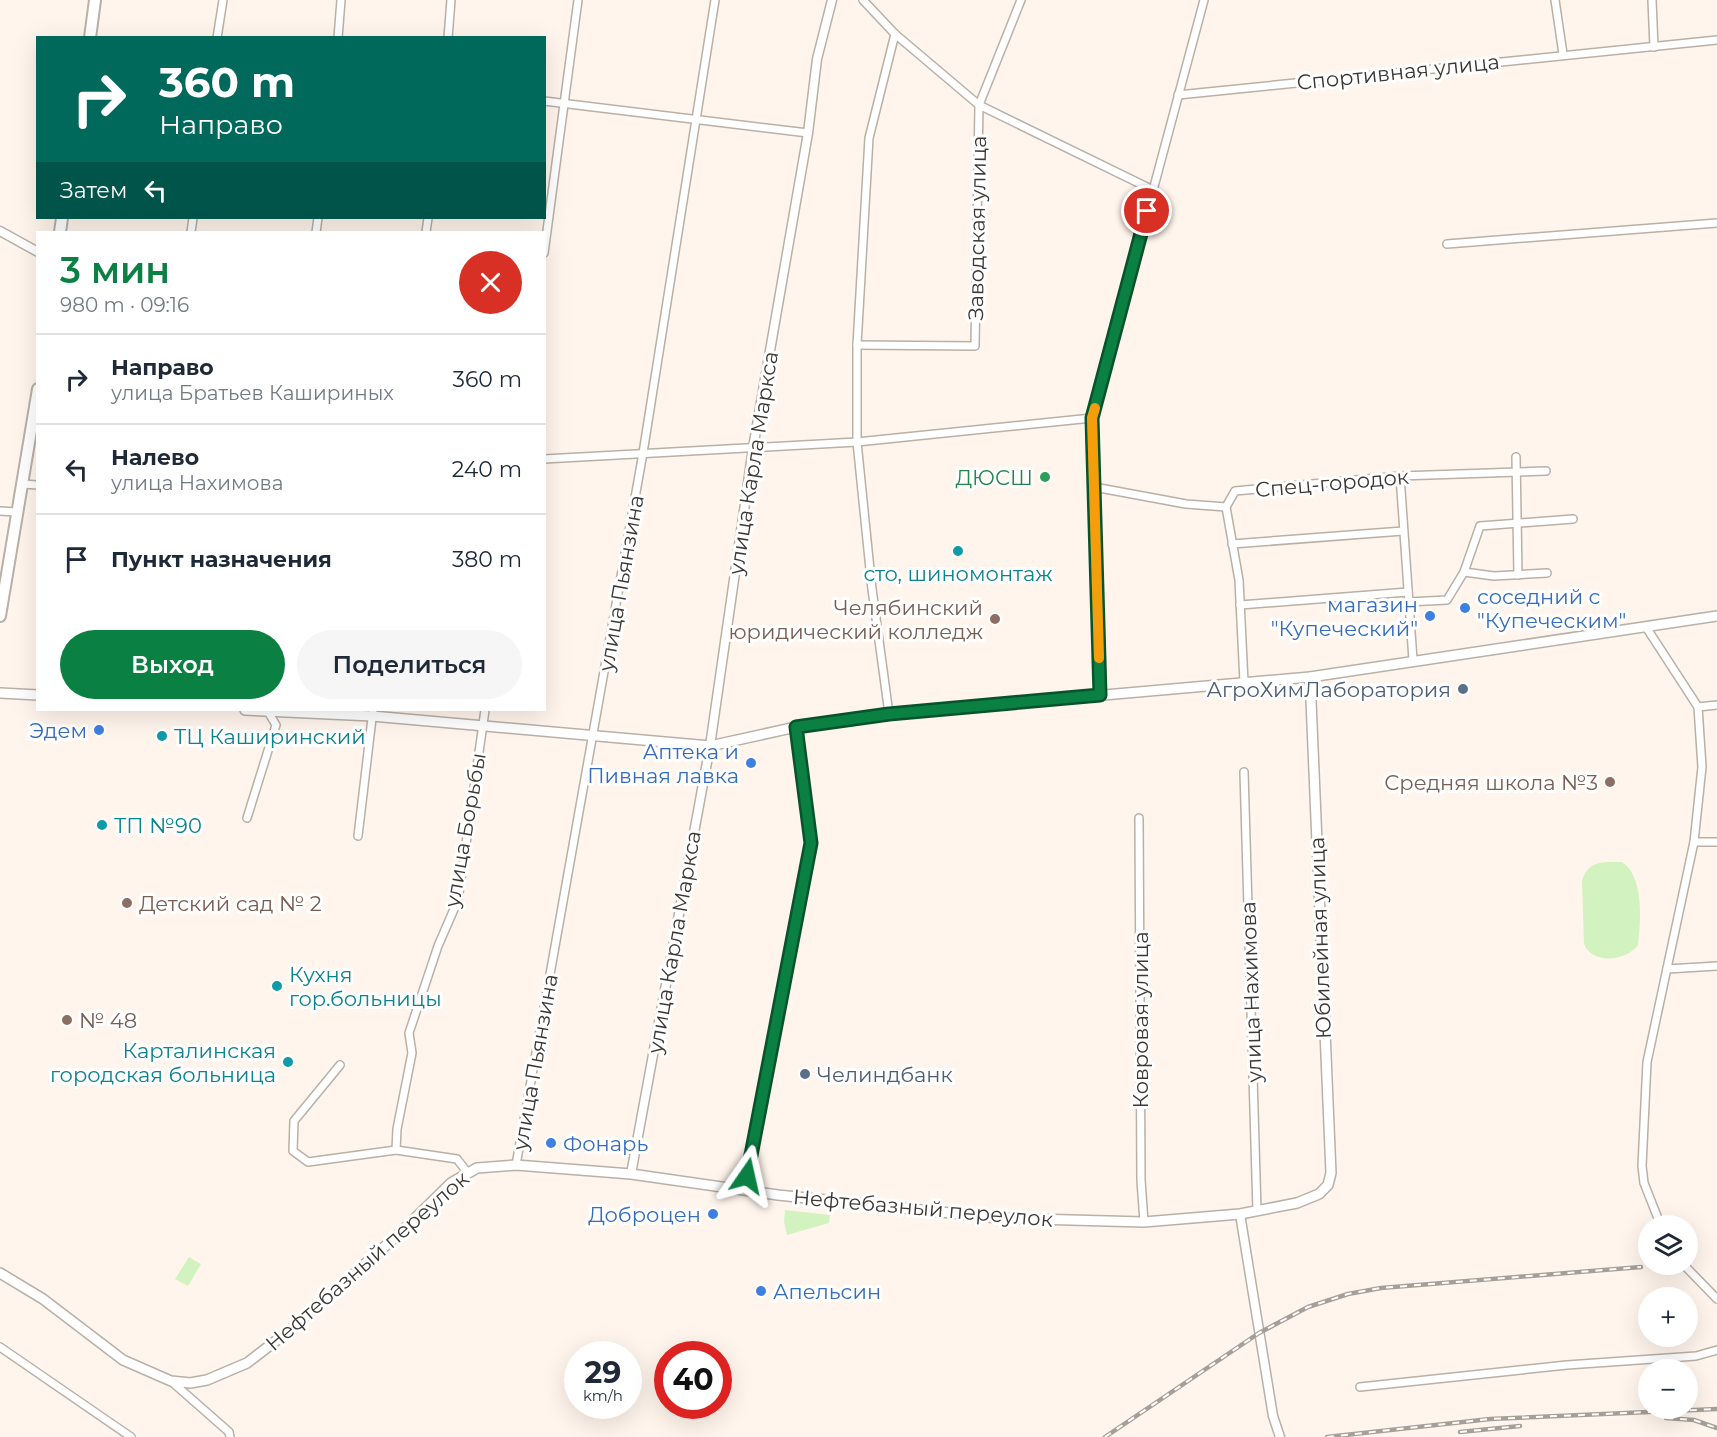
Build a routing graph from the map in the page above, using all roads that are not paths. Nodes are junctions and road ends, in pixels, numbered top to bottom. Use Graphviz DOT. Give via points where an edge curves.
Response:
graph roads {
  1 [pos="95,0"];
  2 [pos="223,0"];
  3 [pos="341,0"];
  4 [pos="451,0"];
  5 [pos="578,0"];
  6 [pos="715,0"];
  7 [pos="832,0"];
  8 [pos="863,0"];
  9 [pos="1021,0"];
  10 [pos="1204,0"];
  11 [pos="1555,0"];
  12 [pos="1652,0"];
  13 [pos="895,34"];
  14 [pos="90,36"];
  15 [pos="217,36"];
  16 [pos="338,36"];
  17 [pos="448,36"];
  18 [pos="1717,40"];
  19 [pos="1654,47"];
  20 [pos="1563,54"];
  21 [pos="1178,95"];
  22 [pos="546,101"];
  23 [pos="564,103"];
  24 [pos="980,105"];
  25 [pos="696,118"];
  26 [pos="807,133"];
  27 [pos="1153,190"];
  28 [pos="1717,222"];
  29 [pos="0,231"];
  30 [pos="546,238"];
  31 [pos="1447,244"];
  32 [pos="36,251"];
  33 [pos="857,345"];
  34 [pos="36,401"];
  35 [pos="1092,418"];
  36 [pos="857,442"];
  37 [pos="753,448"];
  38 [pos="643,453"];
  39 [pos="1516,457"];
  40 [pos="546,459"];
  41 [pos="1546,471"];
  42 [pos="1517,472"];
  43 [pos="1400,476"];
  44 [pos="22,484"];
  45 [pos="36,485"];
  46 [pos="1094,487"];
  47 [pos="1226,507"];
  48 [pos="0,510"];
  49 [pos="16,512"];
  50 [pos="1573,519"];
  51 [pos="1518,523"];
  52 [pos="1403,531"];
  53 [pos="1232,543"];
  54 [pos="1464,572"];
  55 [pos="1547,573"];
  56 [pos="1518,575"];
  57 [pos="1408,592"];
  58 [pos="1408,602"];
  59 [pos="1240,605"];
  60 [pos="0,616"];
  61 [pos="1717,616"];
  62 [pos="1646,627"];
  63 [pos="1413,660"];
  64 [pos="1310,677"];
  65 [pos="1244,682"];
  66 [pos="0,693"];
  67 [pos="36,695"];
  68 [pos="1100,695"];
  69 [pos="1717,705"];
  70 [pos="1698,707"];
  71 [pos="268,711"];
  72 [pos="302,711"];
  73 [pos="484,711"];
  74 [pos="373,713"];
  75 [pos="889,714"];
  76 [pos="482,726"];
  77 [pos="796,727"];
  78 [pos="594,735"];
  79 [pos="710,746"];
  80 [pos="1244,772"];
  81 [pos="247,818"];
  82 [pos="1138,818"];
  83 [pos="358,836"];
  84 [pos="1694,842"];
  85 [pos="1717,842"];
  86 [pos="1717,966"];
  87 [pos="1667,969"];
  88 [pos="340,1065"];
  89 [pos="396,1150"];
  90 [pos="516,1165"];
  91 [pos="467,1172"];
  92 [pos="631,1174"];
  93 [pos="745,1190"];
  94 [pos="1318,1194"];
  95 [pos="1257,1211"];
  96 [pos="1240,1214"];
  97 [pos="1657,1215"];
  98 [pos="1144,1222"];
  99 [pos="0,1273"];
  100 [pos="1694,1275"];
  101 [pos="1717,1299"];
  102 [pos="0,1347"];
  103 [pos="1717,1350"];
  104 [pos="171,1381"];
  105 [pos="1359,1387"];
  106 [pos="131,1437"];
  107 [pos="230,1437"];
  108 [pos="1280,1437"];
  1 -- 14 [label="main road"];
  2 -- 15 [label="street"];
  3 -- 16 [label="street"];
  4 -- 17 [label="street"];
  5 -- 23 [label="street"];
  6 -- 25 [label="street, улица Пьянзина"];
  7 -- 26 [label="street, улица Карла Маркса" via="817,59"];
  8 -- 13 [label="street"];
  9 -- 24 [label="street, Заводская улица"];
  10 -- 21 [label="street"];
  11 -- 20 [label="street"];
  12 -- 19 [label="street"];
  13 -- 24 [label="street"];
  13 -- 33 [label="street" via="869,138"];
  18 -- 19 [label="street, Спортивная улица"];
  19 -- 20 [label="street, Спортивная улица"];
  20 -- 21 [label="street, Спортивная улица"];
  21 -- 27 [label="street"];
  22 -- 23 [label="street"];
  23 -- 25 [label="street"];
  23 -- 30 [label="street"];
  24 -- 27 [label="street"];
  24 -- 33 [label="street, Заводская улица" via="975,345"];
  25 -- 26 [label="street"];
  25 -- 38 [label="street, улица Пьянзина"];
  26 -- 37 [label="street, улица Карла Маркса"];
  27 -- 35 [label="street"];
  28 -- 31 [label="street"];
  29 -- 32 [label="street"];
  33 -- 36 [label="street"];
  34 -- 44 [label="main road"];
  35 -- 36 [label="street"];
  35 -- 46 [label="street"];
  36 -- 37 [label="street"];
  36 -- 75 [label="street"];
  37 -- 38 [label="street"];
  37 -- 79 [label="street, улица Карла Маркса"];
  38 -- 40 [label="street"];
  38 -- 78 [label="street, улица Пьянзина"];
  39 -- 42 [label="street"];
  41 -- 42 [label="street, Спец-городок"];
  42 -- 43 [label="street, Спец-городок"];
  42 -- 51 [label="street"];
  43 -- 47 [label="street, Спец-городок" via="1236,491"];
  43 -- 52 [label="street"];
  44 -- 45 [label="street"];
  44 -- 49 [label="main road"];
  46 -- 47 [label="street, Спец-городок" via="1186,504"];
  46 -- 68 [label="street"];
  47 -- 53 [label="street"];
  48 -- 49 [label="street"];
  49 -- 60 [label="main road"];
  50 -- 51 [label="street"];
  51 -- 54 [label="street" via="1480,526"];
  51 -- 56 [label="street"];
  52 -- 53 [label="street"];
  52 -- 57 [label="street"];
  53 -- 59 [label="street"];
  54 -- 56 [label="street"];
  54 -- 58 [label="street" via="1447,600"];
  55 -- 56 [label="street"];
  57 -- 58 [label="street"];
  57 -- 59 [label="street"];
  58 -- 63 [label="street"];
  59 -- 65 [label="street"];
  61 -- 62 [label="main road"];
  62 -- 63 [label="main road"];
  62 -- 70 [label="street"];
  63 -- 64 [label="main road"];
  64 -- 65 [label="main road"];
  64 -- 94 [label="main road, Юбилейная улица" via="1331,1173 1328,1185"];
  65 -- 68 [label="main road"];
  66 -- 67 [label="main road"];
  68 -- 75 [label="main road"];
  69 -- 70 [label="street"];
  70 -- 84 [label="street" via="1702,767"];
  71 -- 81 [label="street" via="276,725"];
  72 -- 74 [label="main road"];
  73 -- 76 [label="street, улица Борьбы"];
  74 -- 76 [label="main road"];
  74 -- 83 [label="street"];
  75 -- 77 [label="main road"];
  76 -- 78 [label="main road"];
  76 -- 89 [label="street, улица Борьбы" via="458,900 409,1033 412,1053"];
  77 -- 79 [label="main road"];
  77 -- 93 [label="street" via="811,843"];
  78 -- 79 [label="main road"];
  78 -- 90 [label="street, улица Пьянзина"];
  79 -- 92 [label="street, улица Карла Маркса"];
  80 -- 95 [label="street, улица Нахимова"];
  82 -- 98 [label="street, Ковровая улица"];
  84 -- 85 [label="street"];
  84 -- 87 [label="street"];
  86 -- 87 [label="street"];
  87 -- 97 [label="street" via="1647,1062 1642,1167"];
  88 -- 89 [label="street" via="294,1120 293,1151 308,1162"];
  89 -- 91 [label="street" via="458,1159"];
  90 -- 91 [label="main road, Нефтебазный переулок"];
  90 -- 92 [label="main road, Нефтебазный переулок"];
  91 -- 104 [label="main road, Нефтебазный переулок" via="290,1330 247,1363 207,1380"];
  92 -- 93 [label="main road, Нефтебазный переулок"];
  93 -- 98 [label="main road, Нефтебазный переулок" via="999,1218"];
  94 -- 95 [label="main road, Нефтебазный переулок" via="1297,1203"];
  95 -- 96 [label="main road, Нефтебазный переулок"];
  96 -- 98 [label="main road, Нефтебазный переулок"];
  96 -- 108 [label="street" via="1273,1416"];
  99 -- 104 [label="main road" via="43,1299 123,1360"];
  100 -- 101 [label="street"];
  102 -- 106 [label="street"];
  103 -- 105 [label="street" via="1696,1356"];
  104 -- 107 [label="street"];
}
